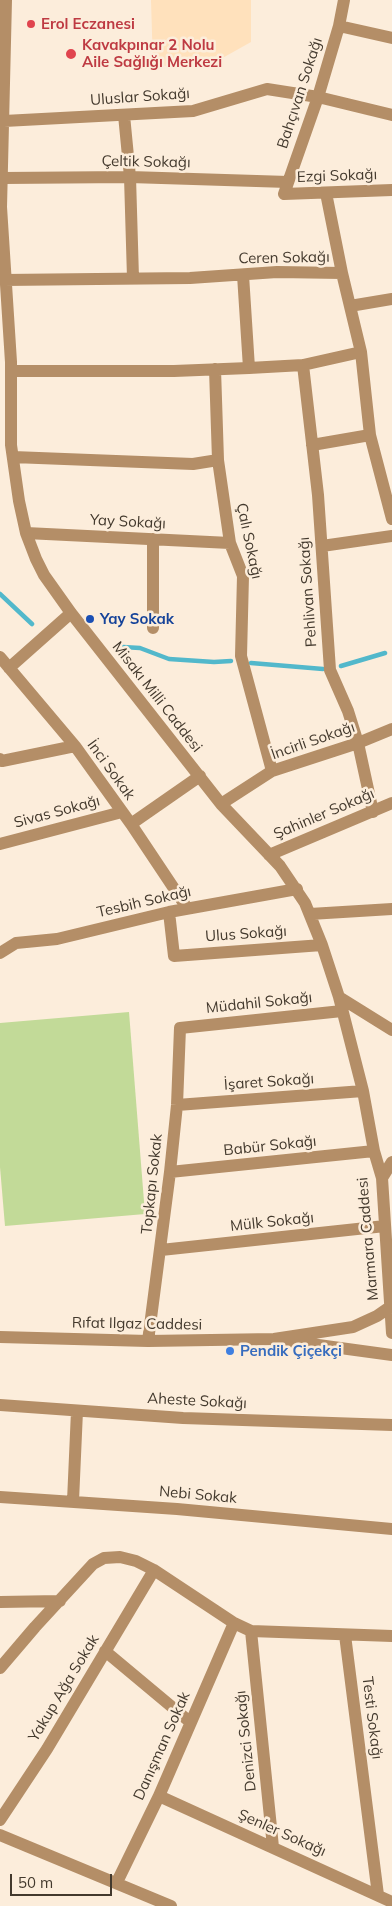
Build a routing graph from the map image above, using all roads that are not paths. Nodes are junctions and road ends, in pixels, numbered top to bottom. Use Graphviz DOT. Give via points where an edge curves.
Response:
graph roads {
  1 [pos="6,0"];
  2 [pos="344,0"];
  3 [pos="338,26"];
  4 [pos="392,38"];
  5 [pos="318,97"];
  6 [pos="124,115"];
  7 [pos="392,115"];
  8 [pos="4,121"];
  9 [pos="130,177"];
  10 [pos="2,178"];
  11 [pos="288,182"];
  12 [pos="392,190"];
  13 [pos="326,193"];
  14 [pos="284,194"];
  15 [pos="2,264"];
  16 [pos="342,273"];
  17 [pos="243,274"];
  18 [pos="134,278"];
  19 [pos="4,280"];
  20 [pos="392,299"];
  21 [pos="350,306"];
  22 [pos="5,339"];
  23 [pos="361,352"];
  24 [pos="303,365"];
  25 [pos="249,368"];
  26 [pos="215,369"];
  27 [pos="11,371"];
  28 [pos="5,422"];
  29 [pos="370,436"];
  30 [pos="312,445"];
  31 [pos="13,457"];
  32 [pos="218,460"];
  33 [pos="392,519"];
  34 [pos="26,533"];
  35 [pos="392,536"];
  36 [pos="153,539"];
  37 [pos="230,543"];
  38 [pos="322,546"];
  39 [pos="71,613"];
  40 [pos="153,628"];
  41 [pos="0,657"];
  42 [pos="9,668"];
  43 [pos="392,729"];
  44 [pos="358,743"];
  45 [pos="75,746"];
  46 [pos="1,761"];
  47 [pos="272,772"];
  48 [pos="200,776"];
  49 [pos="221,804"];
  50 [pos="392,804"];
  51 [pos="122,812"];
  52 [pos="373,812"];
  53 [pos="131,824"];
  54 [pos="0,844"];
  55 [pos="269,855"];
  56 [pos="297,889"];
  57 [pos="187,908"];
  58 [pos="392,909"];
  59 [pos="169,912"];
  60 [pos="310,914"];
  61 [pos="322,945"];
  62 [pos="0,952"];
  63 [pos="339,997"];
  64 [pos="342,1011"];
  65 [pos="180,1028"];
  66 [pos="392,1030"];
  67 [pos="363,1091"];
  68 [pos="176,1105"];
  69 [pos="374,1151"];
  70 [pos="392,1162"];
  71 [pos="170,1172"];
  72 [pos="382,1178"];
  73 [pos="385,1226"];
  74 [pos="161,1250"];
  75 [pos="390,1307"];
  76 [pos="392,1333"];
  77 [pos="0,1338"];
  78 [pos="274,1340"];
  79 [pos="148,1341"];
  80 [pos="392,1355"];
  81 [pos="0,1405"];
  82 [pos="77,1411"];
  83 [pos="392,1425"];
  84 [pos="0,1497"];
  85 [pos="73,1501"];
  86 [pos="392,1529"];
  87 [pos="154,1570"];
  88 [pos="60,1601"];
  89 [pos="0,1602"];
  90 [pos="234,1622"];
  91 [pos="251,1631"];
  92 [pos="345,1635"];
  93 [pos="392,1636"];
  94 [pos="105,1651"];
  95 [pos="0,1668"];
  96 [pos="190,1722"];
  97 [pos="159,1796"];
  98 [pos="0,1820"];
  99 [pos="0,1835"];
  100 [pos="273,1847"];
  101 [pos="117,1882"];
  102 [pos="378,1895"];
  103 [pos="392,1902"];
  104 [pos="171,1906"];
  1 -- 8 [label="street, Misakı Milli Caddesi"];
  2 -- 3 [label="street, Bahçıvan Sokağı"];
  3 -- 4 [label="street"];
  3 -- 5 [label="street, Bahçıvan Sokağı"];
  5 -- 6 [label="street, Uluslar Sokağı" via="268,88 192,111"];
  5 -- 7 [label="street, Uluslar Sokağı"];
  5 -- 11 [label="street, Bahçıvan Sokağı"];
  6 -- 8 [label="street, Uluslar Sokağı"];
  6 -- 9 [label="street"];
  8 -- 10 [label="street, Misakı Milli Caddesi"];
  9 -- 10 [label="street, Çeltik Sokağı"];
  9 -- 11 [label="street, Çeltik Sokağı"];
  9 -- 18 [label="street"];
  10 -- 15 [label="street, Misakı Milli Caddesi"];
  11 -- 14 [label="street, Bahçıvan Sokağı"];
  12 -- 13 [label="street, Ezgi Sokağı"];
  13 -- 14 [label="street, Ezgi Sokağı"];
  13 -- 16 [label="street"];
  15 -- 19 [label="street, Misakı Milli Caddesi"];
  16 -- 17 [label="street, Ceren Sokağı"];
  16 -- 21 [label="street, Ceren Sokağı"];
  17 -- 18 [label="street, Ceren Sokağı"];
  17 -- 25 [label="street"];
  18 -- 19 [label="street, Ceren Sokağı"];
  19 -- 22 [label="street, Misakı Milli Caddesi"];
  20 -- 21 [label="street"];
  21 -- 23 [label="street, Ceren Sokağı"];
  22 -- 27 [label="street, Misakı Milli Caddesi"];
  23 -- 24 [label="street"];
  23 -- 29 [label="street, Ceren Sokağı"];
  24 -- 25 [label="street"];
  24 -- 30 [label="street, Pehlivan Sokağı"];
  25 -- 26 [label="street"];
  26 -- 27 [label="street"];
  26 -- 32 [label="street, Çalı Sokağı"];
  27 -- 28 [label="street, Misakı Milli Caddesi"];
  28 -- 31 [label="street, Misakı Milli Caddesi"];
  29 -- 30 [label="street"];
  29 -- 33 [label="street, Ceren Sokağı"];
  30 -- 38 [label="street, Pehlivan Sokağı"];
  31 -- 32 [label="street" via="192,464"];
  31 -- 34 [label="street, Misakı Milli Caddesi"];
  32 -- 37 [label="street, Çalı Sokağı"];
  34 -- 36 [label="street, Yay Sokağı"];
  34 -- 39 [label="street, Misakı Milli Caddesi" via="40,567"];
  35 -- 38 [label="street"];
  36 -- 37 [label="street, Yay Sokağı"];
  36 -- 40 [label="street"];
  37 -- 47 [label="street, Çalı Sokağı" via="243,576 240,656"];
  38 -- 44 [label="street, Pehlivan Sokağı" via="330,670"];
  39 -- 42 [label="street"];
  39 -- 48 [label="street, Misakı Milli Caddesi"];
  41 -- 42 [label="street, İnci Sokak"];
  42 -- 45 [label="street, İnci Sokak"];
  43 -- 44 [label="street, İncirli Sokağı"];
  44 -- 47 [label="street, İncirli Sokağı"];
  44 -- 52 [label="street, Pehlivan Sokağı"];
  45 -- 46 [label="street"];
  45 -- 51 [label="street, İnci Sokak"];
  47 -- 49 [label="street, İncirli Sokağı"];
  48 -- 49 [label="street, Misakı Milli Caddesi"];
  48 -- 53 [label="street"];
  49 -- 55 [label="street, Misakı Milli Caddesi"];
  50 -- 52 [label="street, Şahinler Sokağı"];
  51 -- 53 [label="street, İnci Sokak"];
  51 -- 54 [label="street, Sivas Sokağı"];
  52 -- 55 [label="street, Şahinler Sokağı"];
  53 -- 57 [label="street, İnci Sokak"];
  55 -- 56 [label="street, Misakı Milli Caddesi"];
  56 -- 57 [label="street, Tesbih Sokağı"];
  56 -- 60 [label="street, Misakı Milli Caddesi"];
  57 -- 59 [label="street, Tesbih Sokağı"];
  58 -- 60 [label="street"];
  59 -- 61 [label="street, Ulus Sokağı" via="174,956"];
  59 -- 62 [label="street, Tesbih Sokağı" via="57,939 16,943"];
  60 -- 61 [label="street, Misakı Milli Caddesi"];
  61 -- 63 [label="street, Misakı Milli Caddesi"];
  63 -- 64 [label="street, Marmara Caddesi"];
  63 -- 66 [label="street"];
  64 -- 65 [label="street, Müdahil Sokağı"];
  64 -- 67 [label="street, Marmara Caddesi"];
  65 -- 68 [label="street, Topkapı Sokak"];
  67 -- 68 [label="street, İşaret Sokağı"];
  67 -- 69 [label="street, Marmara Caddesi"];
  68 -- 71 [label="street, Topkapı Sokak"];
  69 -- 71 [label="street, Babür Sokağı"];
  69 -- 72 [label="street, Marmara Caddesi"];
  70 -- 72 [label="street"];
  71 -- 74 [label="street, Topkapı Sokak"];
  72 -- 73 [label="street, Marmara Caddesi"];
  73 -- 74 [label="street, Mülk Sokağı"];
  73 -- 75 [label="street, Marmara Caddesi"];
  74 -- 79 [label="street, Topkapı Sokak"];
  75 -- 76 [label="street, Marmara Caddesi"];
  75 -- 78 [label="street, Rıfat Ilgaz Caddesi" via="353,1327"];
  77 -- 79 [label="street, Rıfat Ilgaz Caddesi"];
  78 -- 79 [label="street, Rıfat Ilgaz Caddesi"];
  78 -- 80 [label="street, Rıfat Ilgaz Caddesi"];
  81 -- 82 [label="street, Aheste Sokağı"];
  82 -- 83 [label="street, Aheste Sokağı"];
  82 -- 85 [label="street"];
  84 -- 85 [label="street, Nebi Sokak"];
  85 -- 86 [label="street, Nebi Sokak"];
  87 -- 88 [label="street" via="120,1557 104,1558 93,1564"];
  87 -- 90 [label="street"];
  87 -- 94 [label="street, Yakup Ağa Sokak"];
  88 -- 89 [label="street"];
  88 -- 95 [label="street"];
  90 -- 91 [label="street"];
  90 -- 96 [label="street, Danışman Sokak"];
  91 -- 92 [label="street"];
  91 -- 100 [label="street, Denizci Sokağı"];
  92 -- 93 [label="street"];
  92 -- 102 [label="street, Testi Sokağı"];
  94 -- 96 [label="street"];
  94 -- 98 [label="street, Yakup Ağa Sokak"];
  96 -- 97 [label="street, Danışman Sokak"];
  97 -- 100 [label="street, Şenler Sokağı"];
  97 -- 101 [label="street, Danışman Sokak"];
  99 -- 101 [label="street"];
  100 -- 102 [label="street, Şenler Sokağı"];
  101 -- 104 [label="street"];
  102 -- 103 [label="street, Şenler Sokağı"];
}
